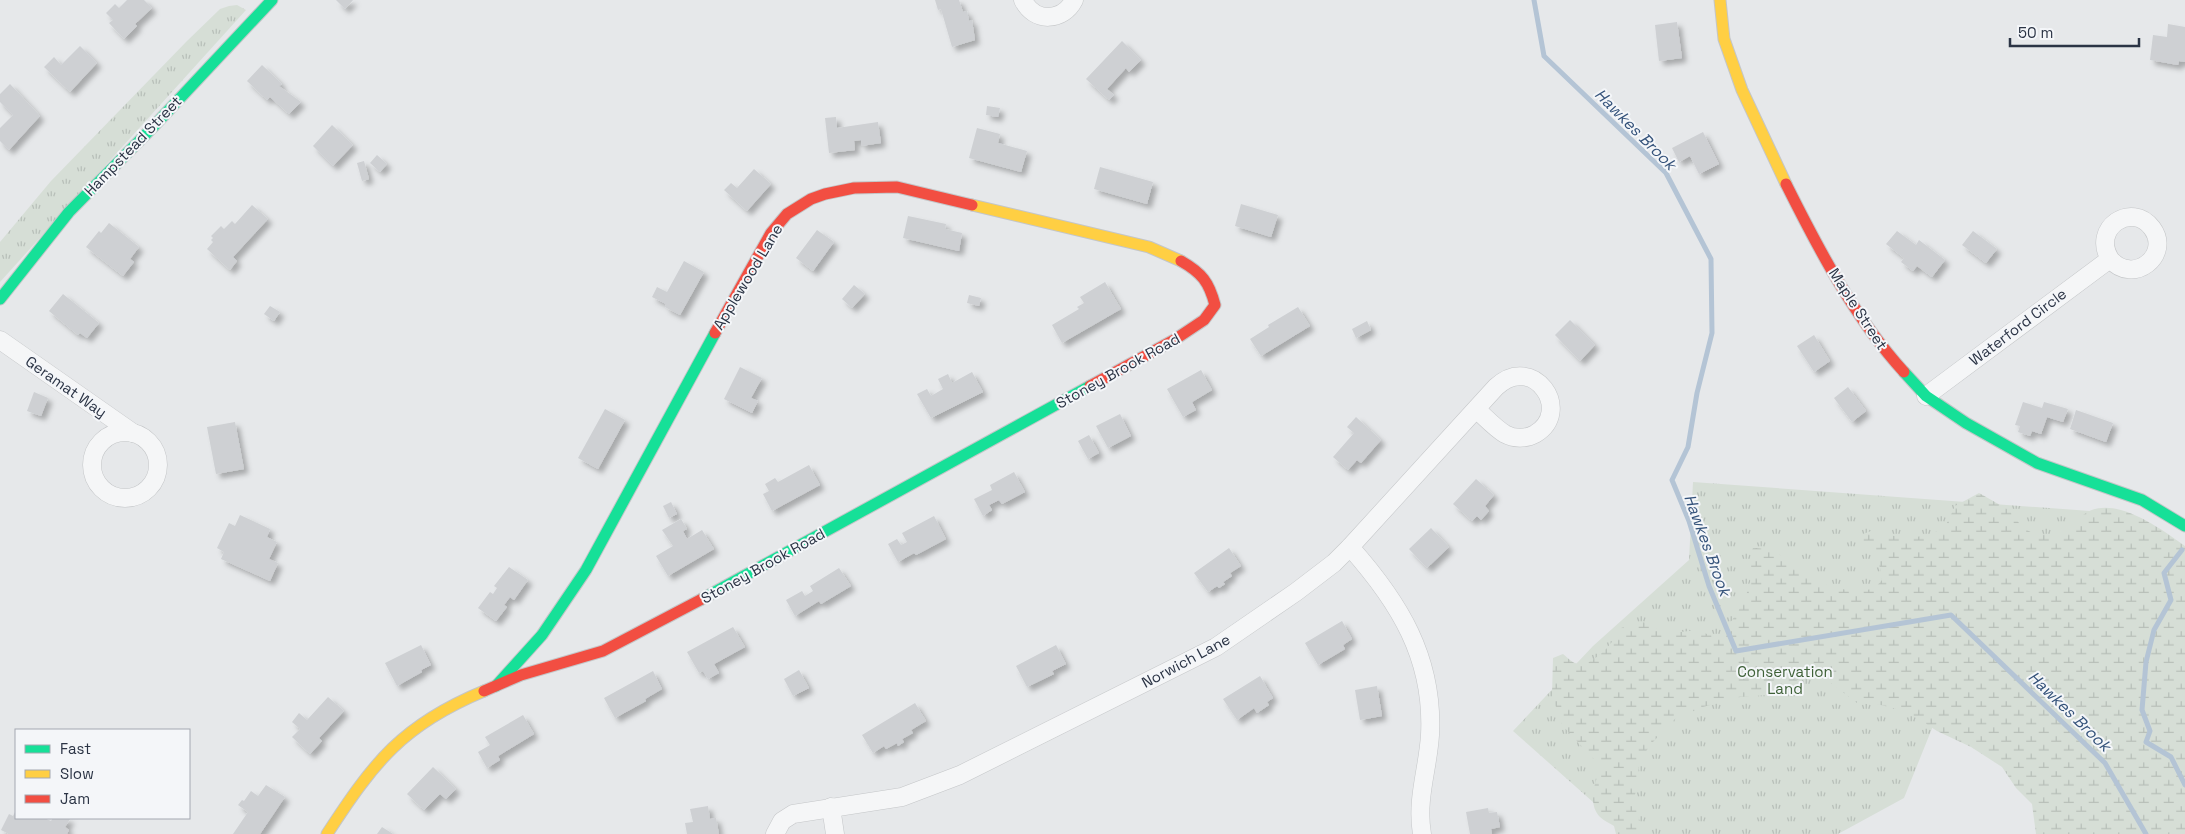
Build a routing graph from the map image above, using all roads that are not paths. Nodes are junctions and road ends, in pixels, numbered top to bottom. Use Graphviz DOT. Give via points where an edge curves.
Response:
graph roads {
  1 [pos="272,0"];
  2 [pos="1023,0"];
  3 [pos="1074,0"];
  4 [pos="1720,0"];
  5 [pos="2110,259"];
  6 [pos="0,298"];
  7 [pos="1216,305"];
  8 [pos="0,340"];
  9 [pos="1926,396"];
  10 [pos="1476,409"];
  11 [pos="133,433"];
  12 [pos="2185,526"];
  13 [pos="1350,547"];
  14 [pos="496,686"];
  15 [pos="831,807"];
  16 [pos="328,834"];
  17 [pos="775,834"];
  18 [pos="835,834"];
  19 [pos="1422,834"];
  1 -- 6 [label="street, Hampstead Street" via="70,212"];
  2 -- 3 [label="street" via="1032,12 1047,17 1063,13"];
  4 -- 9 [label="street, Maple Street" via="1724,39 1742,90 1810,230 1844,291 1881,347"];
  5 -- 9 [label="street, Waterford Circle"];
  7 -- 14 [label="street, Stoney Brook Road" via="1204,320 1174,340 649,628 588,657"];
  7 -- 14 [label="street, Applewood Lane" via="1208,283 1190,267 1172,255 1150,247 897,187 848,188 805,202 774,230 750,268 586,570 542,635"];
  8 -- 11 [label="street, Geramat Way"];
  9 -- 12 [label="street, Maple Street" via="2036,463 2142,500"];
  10 -- 13 [label="street, Norwich Lane"];
  13 -- 15 [label="street, Norwich Lane" via="1316,577 1240,632 1184,664 931,788 902,797"];
  13 -- 19 [label="street" via="1398,609 1421,658 1430,710 1430,736 1419,810"];
  14 -- 16 [label="street, Stoney Brook Road" via="451,706 391,747 364,777"];
  15 -- 17 [label="street, Norwich Lane" via="793,814 782,821"];
  15 -- 18 [label="street"];
}
